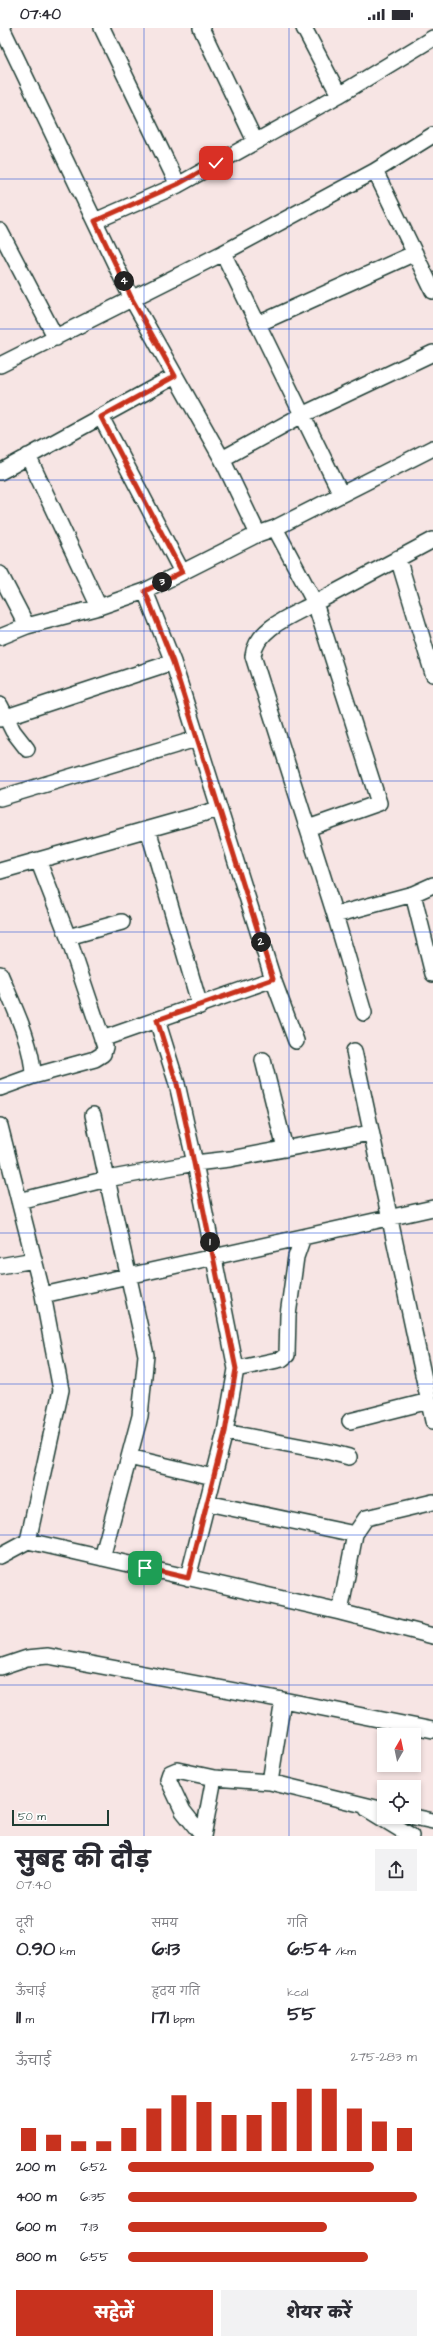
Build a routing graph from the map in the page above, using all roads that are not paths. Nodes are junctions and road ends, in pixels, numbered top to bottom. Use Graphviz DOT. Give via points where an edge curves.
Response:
graph roads {
  1 [pos="2,28"];
  2 [pos="102,28"];
  3 [pos="201,28"];
  4 [pos="304,28"];
  5 [pos="433,38"];
  6 [pos="339,95"];
  7 [pos="433,135"];
  8 [pos="255,141"];
  9 [pos="375,171"];
  10 [pos="178,184"];
  11 [pos="95,221"];
  12 [pos="0,231"];
  13 [pos="415,252"];
  14 [pos="223,253"];
  15 [pos="433,290"];
  16 [pos="132,299"];
  17 [pos="258,324"];
  18 [pos="56,338"];
  19 [pos="433,353"];
  20 [pos="0,365"];
  21 [pos="175,376"];
  22 [pos="302,415"];
  23 [pos="101,417"];
  24 [pos="433,448"];
  25 [pos="28,456"];
  26 [pos="222,459"];
  27 [pos="0,472"];
  28 [pos="341,494"];
  29 [pos="275,528"];
  30 [pos="258,534"];
  31 [pos="433,540"];
  32 [pos="398,558"];
  33 [pos="182,572"];
  34 [pos="0,574"];
  35 [pos="145,591"];
  36 [pos="315,603"];
  37 [pos="99,607"];
  38 [pos="27,626"];
  39 [pos="0,637"];
  40 [pos="173,662"];
  41 [pos="433,674"];
  42 [pos="2,714"];
  43 [pos="196,739"];
  44 [pos="27,749"];
  45 [pos="0,798"];
  46 [pos="219,809"];
  47 [pos="308,828"];
  48 [pos="148,829"];
  49 [pos="38,860"];
  50 [pos="0,871"];
  51 [pos="433,885"];
  52 [pos="412,894"];
  53 [pos="335,915"];
  54 [pos="122,922"];
  55 [pos="68,937"];
  56 [pos="0,974"];
  57 [pos="433,974"];
  58 [pos="273,979"];
  59 [pos="200,1006"];
  60 [pos="364,1013"];
  61 [pos="157,1020"];
  62 [pos="102,1039"];
  63 [pos="296,1041"];
  64 [pos="354,1051"];
  65 [pos="264,1060"];
  66 [pos="33,1076"];
  67 [pos="0,1088"];
  68 [pos="93,1115"];
  69 [pos="0,1126"];
  70 [pos="370,1133"];
  71 [pos="285,1149"];
  72 [pos="195,1163"];
  73 [pos="107,1179"];
  74 [pos="19,1202"];
  75 [pos="433,1208"];
  76 [pos="390,1218"];
  77 [pos="303,1237"];
  78 [pos="213,1257"];
  79 [pos="34,1260"];
  80 [pos="0,1266"];
  81 [pos="130,1275"];
  82 [pos="43,1295"];
  83 [pos="236,1369"];
  84 [pos="429,1401"];
  85 [pos="350,1421"];
  86 [pos="433,1421"];
  87 [pos="225,1432"];
  88 [pos="129,1457"];
  89 [pos="349,1457"];
  90 [pos="213,1477"];
  91 [pos="433,1502"];
  92 [pos="207,1503"];
  93 [pos="355,1534"];
  94 [pos="28,1541"];
  95 [pos="0,1556"];
  96 [pos="102,1558"];
  97 [pos="188,1578"];
  98 [pos="340,1612"];
  99 [pos="433,1636"];
  100 [pos="0,1667"];
  101 [pos="283,1700"];
  102 [pos="433,1730"];
  103 [pos="214,1778"];
  104 [pos="270,1782"];
  105 [pos="357,1803"];
  106 [pos="377,1808"];
  107 [pos="421,1818"];
  108 [pos="433,1821"];
  109 [pos="203,1835"];
  110 [pos="411,1836"];
  1 -- 11 [label="street"];
  2 -- 10 [label="street"];
  3 -- 8 [label="street"];
  4 -- 6 [label="street"];
  5 -- 6 [label="street"];
  6 -- 8 [label="street"];
  7 -- 9 [label="street"];
  8 -- 10 [label="street"];
  9 -- 13 [label="street"];
  9 -- 14 [label="street"];
  10 -- 11 [label="street"];
  11 -- 16 [label="street"];
  12 -- 18 [label="street"];
  13 -- 15 [label="street"];
  13 -- 17 [label="street"];
  14 -- 16 [label="street"];
  14 -- 17 [label="street"];
  16 -- 18 [label="street"];
  16 -- 21 [label="street"];
  17 -- 22 [label="street"];
  18 -- 20 [label="street"];
  19 -- 22 [label="street"];
  21 -- 23 [label="street"];
  21 -- 26 [label="street"];
  22 -- 26 [label="street"];
  22 -- 28 [label="street"];
  23 -- 25 [label="street"];
  23 -- 33 [label="street"];
  24 -- 28 [label="street"];
  25 -- 27 [label="street"];
  25 -- 37 [label="street"];
  26 -- 30 [label="street"];
  28 -- 29 [label="street"];
  29 -- 30 [label="street"];
  29 -- 36 [label="street"];
  30 -- 33 [label="street"];
  31 -- 32 [label="street"];
  32 -- 36 [label="street"];
  32 -- 41 [label="street"];
  33 -- 35 [label="street"];
  34 -- 38 [label="street"];
  35 -- 37 [label="street"];
  35 -- 40 [label="street"];
  36 -- 47 [label="street" via="264,633 254,645 253,656"];
  36 -- 47 [label="street" via="379,803"];
  37 -- 38 [label="street"];
  38 -- 39 [label="street"];
  40 -- 42 [label="street"];
  40 -- 43 [label="street"];
  42 -- 44 [label="street"];
  43 -- 45 [label="street"];
  43 -- 46 [label="street"];
  46 -- 48 [label="street"];
  46 -- 58 [label="street"];
  47 -- 53 [label="street"];
  48 -- 49 [label="street"];
  48 -- 59 [label="street"];
  49 -- 50 [label="street"];
  49 -- 55 [label="street"];
  51 -- 52 [label="street"];
  52 -- 53 [label="street"];
  52 -- 57 [label="street"];
  53 -- 60 [label="street"];
  54 -- 55 [label="street"];
  55 -- 62 [label="street"];
  56 -- 66 [label="street" via="22,1028 33,1067"];
  58 -- 59 [label="street"];
  58 -- 63 [label="street"];
  59 -- 61 [label="street"];
  61 -- 62 [label="street"];
  61 -- 72 [label="street" via="177,1084"];
  62 -- 66 [label="street" via="105,1047 103,1054 95,1059"];
  64 -- 70 [label="street"];
  65 -- 71 [label="street"];
  66 -- 67 [label="street"];
  68 -- 73 [label="street"];
  69 -- 74 [label="street"];
  70 -- 71 [label="street"];
  70 -- 76 [label="street"];
  71 -- 72 [label="street"];
  72 -- 73 [label="street"];
  72 -- 78 [label="street"];
  73 -- 74 [label="street"];
  73 -- 81 [label="street"];
  74 -- 79 [label="street"];
  75 -- 76 [label="street"];
  76 -- 77 [label="street"];
  76 -- 84 [label="street"];
  77 -- 78 [label="street"];
  77 -- 83 [label="street" via="296,1257 288,1315 287,1356"];
  78 -- 81 [label="street"];
  78 -- 83 [label="street"];
  79 -- 80 [label="street"];
  79 -- 82 [label="street"];
  81 -- 82 [label="street"];
  81 -- 88 [label="street" via="146,1356 140,1416"];
  82 -- 94 [label="street" via="61,1390"];
  83 -- 87 [label="street"];
  84 -- 85 [label="street"];
  84 -- 86 [label="street"];
  87 -- 89 [label="street"];
  87 -- 90 [label="street"];
  88 -- 90 [label="street"];
  88 -- 96 [label="street"];
  90 -- 92 [label="street"];
  91 -- 93 [label="street" via="366,1518"];
  92 -- 93 [label="street"];
  92 -- 97 [label="street"];
  93 -- 98 [label="street"];
  94 -- 95 [label="street"];
  94 -- 96 [label="street"];
  96 -- 97 [label="street"];
  97 -- 98 [label="street"];
  98 -- 99 [label="street"];
  100 -- 101 [label="street" via="27,1658 48,1656"];
  101 -- 102 [label="street"];
  101 -- 104 [label="street"];
  103 -- 104 [label="street"];
  103 -- 109 [label="street"];
  103 -- 109 [label="street" via="177,1770 170,1773 168,1779 183,1811"];
  104 -- 105 [label="street"];
  105 -- 106 [label="street"];
  105 -- 110 [label="street"];
  107 -- 108 [label="street"];
}
